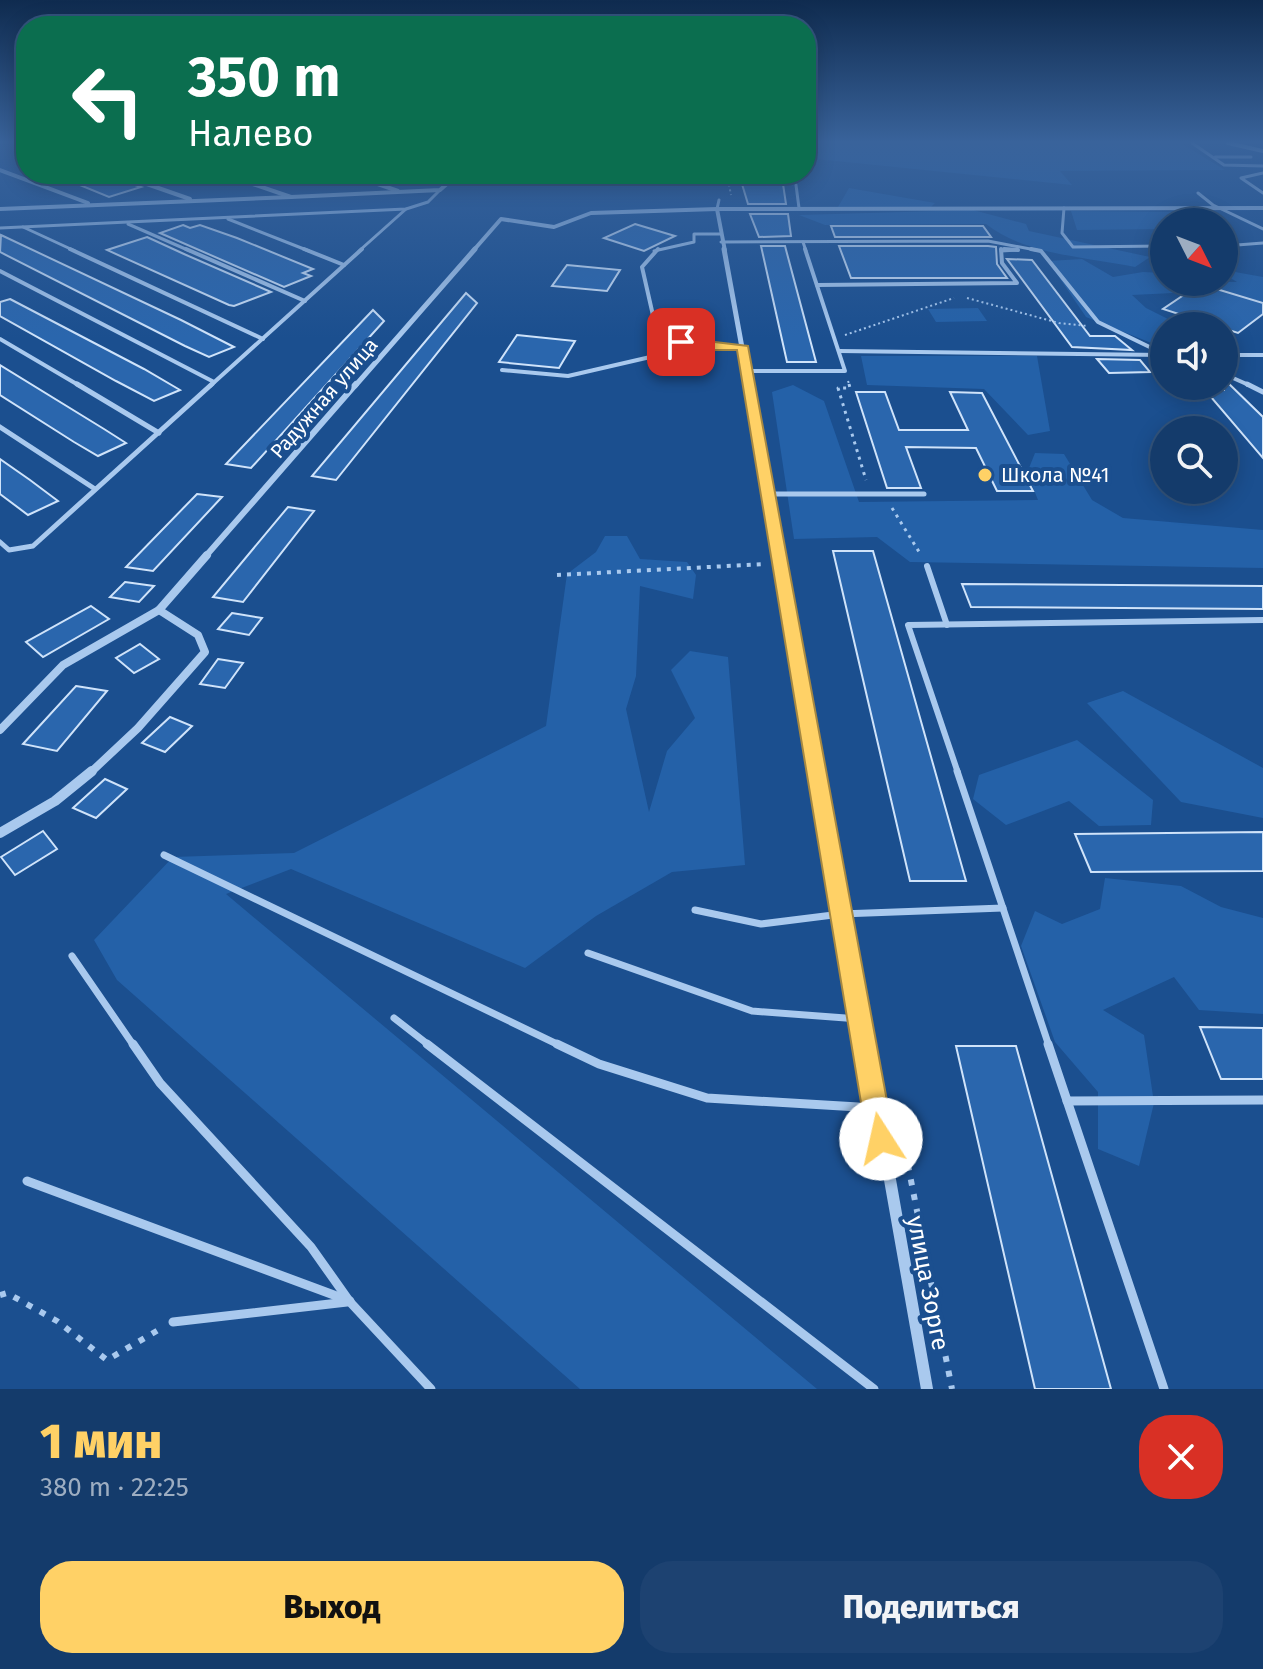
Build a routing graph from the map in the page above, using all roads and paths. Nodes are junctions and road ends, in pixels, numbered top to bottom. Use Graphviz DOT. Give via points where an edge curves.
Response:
graph roads {
  1 [pos="27,208"];
  2 [pos="410,208"];
  3 [pos="664,208"];
  4 [pos="718,208"];
  5 [pos="795,208"];
  6 [pos="799,208"];
  7 [pos="1064,208"];
  8 [pos="1150,208"];
  9 [pos="1238,208"];
  10 [pos="1263,208"];
  11 [pos="0,209"];
  12 [pos="406,209"];
  13 [pos="1238,215"];
  14 [pos="223,217"];
  15 [pos="124,222"];
  16 [pos="22,227"];
  17 [pos="0,228"];
  18 [pos="1263,229"];
  19 [pos="721,238"];
  20 [pos="803,242"];
  21 [pos="1263,243"];
  22 [pos="1238,245"];
  23 [pos="1150,246"];
  24 [pos="1041,251"];
  25 [pos="344,265"];
  26 [pos="0,271"];
  27 [pos="817,285"];
  28 [pos="998,285"];
  29 [pos="945,293"];
  30 [pos="959,296"];
  31 [pos="305,301"];
  32 [pos="1098,322"];
  33 [pos="835,338"];
  34 [pos="0,339"];
  35 [pos="263,339"];
  36 [pos="698,346"];
  37 [pos="742,346"];
  38 [pos="1150,347"];
  39 [pos="839,351"];
  40 [pos="1150,354"];
  41 [pos="1238,355"];
  42 [pos="1263,355"];
  43 [pos="502,370"];
  44 [pos="747,371"];
  45 [pos="845,371"];
  46 [pos="1238,380"];
  47 [pos="214,382"];
  48 [pos="1263,392"];
  49 [pos="0,427"];
  50 [pos="159,433"];
  51 [pos="95,489"];
  52 [pos="768,494"];
  53 [pos="870,494"];
  54 [pos="924,494"];
  55 [pos="0,542"];
  56 [pos="780,564"];
  57 [pos="927,566"];
  58 [pos="557,575"];
  59 [pos="159,610"];
  60 [pos="1263,620"];
  61 [pos="947,625"];
  62 [pos="0,730"];
  63 [pos="0,833"];
  64 [pos="164,855"];
  65 [pos="1003,908"];
  66 [pos="695,910"];
  67 [pos="841,914"];
  68 [pos="588,953"];
  69 [pos="72,956"];
  70 [pos="394,1018"];
  71 [pos="859,1019"];
  72 [pos="1263,1100"];
  73 [pos="1067,1101"];
  74 [pos="875,1108"];
  75 [pos="27,1181"];
  76 [pos="0,1295"];
  77 [pos="350,1302"];
  78 [pos="173,1322"];
  79 [pos="431,1389"];
  80 [pos="874,1389"];
  81 [pos="927,1389"];
  82 [pos="1164,1389"];
  1 -- 11 [label="street"];
  2 -- 12 [label="lane"];
  3 -- 59 [label="street, Радужная улица" via="591,213 554,227 501,219"];
  4 -- 19 [label="street, улица Зорге"];
  5 -- 6 [label="street"];
  6 -- 7 [label="street"];
  7 -- 8 [label="street"];
  7 -- 23 [label="lane" via="1062,233 1073,247"];
  9 -- 10 [label="street"];
  12 -- 14 [label="lane"];
  12 -- 25 [label="lane"];
  13 -- 18 [label="lane"];
  14 -- 15 [label="lane"];
  14 -- 25 [label="lane"];
  15 -- 16 [label="lane"];
  15 -- 31 [label="lane"];
  16 -- 17 [label="lane"];
  16 -- 35 [label="lane"];
  19 -- 20 [label="lane"];
  19 -- 36 [label="lane" via="694,234 694,242 665,246 648,256 642,267 657,333"];
  19 -- 37 [label="street, улица Зорге"];
  20 -- 24 [label="lane" via="988,241"];
  20 -- 27 [label="lane"];
  21 -- 22 [label="lane"];
  24 -- 28 [label="lane" via="1001,249 1002,263 1017,283"];
  24 -- 32 [label="lane"];
  25 -- 31 [label="lane"];
  26 -- 47 [label="lane"];
  27 -- 28 [label="lane"];
  27 -- 33 [label="lane"];
  28 -- 30 [label="path"];
  29 -- 30 [label="path"];
  30 -- 32 [label="path" via="1059,323 1088,327"];
  30 -- 33 [label="path"];
  31 -- 35 [label="lane"];
  32 -- 38 [label="lane"];
  33 -- 39 [label="lane"];
  34 -- 50 [label="lane"];
  35 -- 47 [label="lane"];
  36 -- 37 [label="lane"];
  36 -- 43 [label="lane" via="568,376"];
  37 -- 44 [label="street, улица Зорге"];
  39 -- 40 [label="lane"];
  39 -- 45 [label="lane"];
  41 -- 42 [label="lane"];
  44 -- 45 [label="lane"];
  44 -- 52 [label="street, улица Зорге"];
  45 -- 53 [label="path" via="850,388 838,388"];
  46 -- 48 [label="lane"];
  47 -- 50 [label="lane"];
  49 -- 51 [label="lane"];
  50 -- 51 [label="lane"];
  51 -- 55 [label="lane" via="33,546 9,550"];
  52 -- 53 [label="lane"];
  52 -- 56 [label="street, улица Зорге"];
  53 -- 54 [label="lane"];
  53 -- 57 [label="path" via="894,510"];
  56 -- 58 [label="path"];
  56 -- 67 [label="street, улица Зорге"];
  57 -- 61 [label="lane"];
  59 -- 62 [label="street, Радужная улица" via="63,665"];
  59 -- 63 [label="street" via="198,635 205,652 175,690 72,786 24,823"];
  60 -- 61 [label="lane"];
  61 -- 65 [label="lane" via="908,625"];
  64 -- 74 [label="lane" via="599,1064 707,1098"];
  65 -- 67 [label="lane"];
  65 -- 73 [label="lane"];
  66 -- 67 [label="lane" via="761,924"];
  67 -- 71 [label="street, улица Зорге"];
  68 -- 71 [label="lane" via="752,1011"];
  69 -- 77 [label="lane" via="160,1083 311,1247"];
  70 -- 80 [label="lane"];
  71 -- 74 [label="street, улица Зорге"];
  72 -- 73 [label="lane"];
  73 -- 82 [label="lane"];
  74 -- 81 [label="street, улица Зорге"];
  75 -- 77 [label="lane"];
  76 -- 78 [label="path" via="7,1293 57,1321 107,1360"];
  77 -- 78 [label="lane"];
  77 -- 79 [label="lane"];
}
